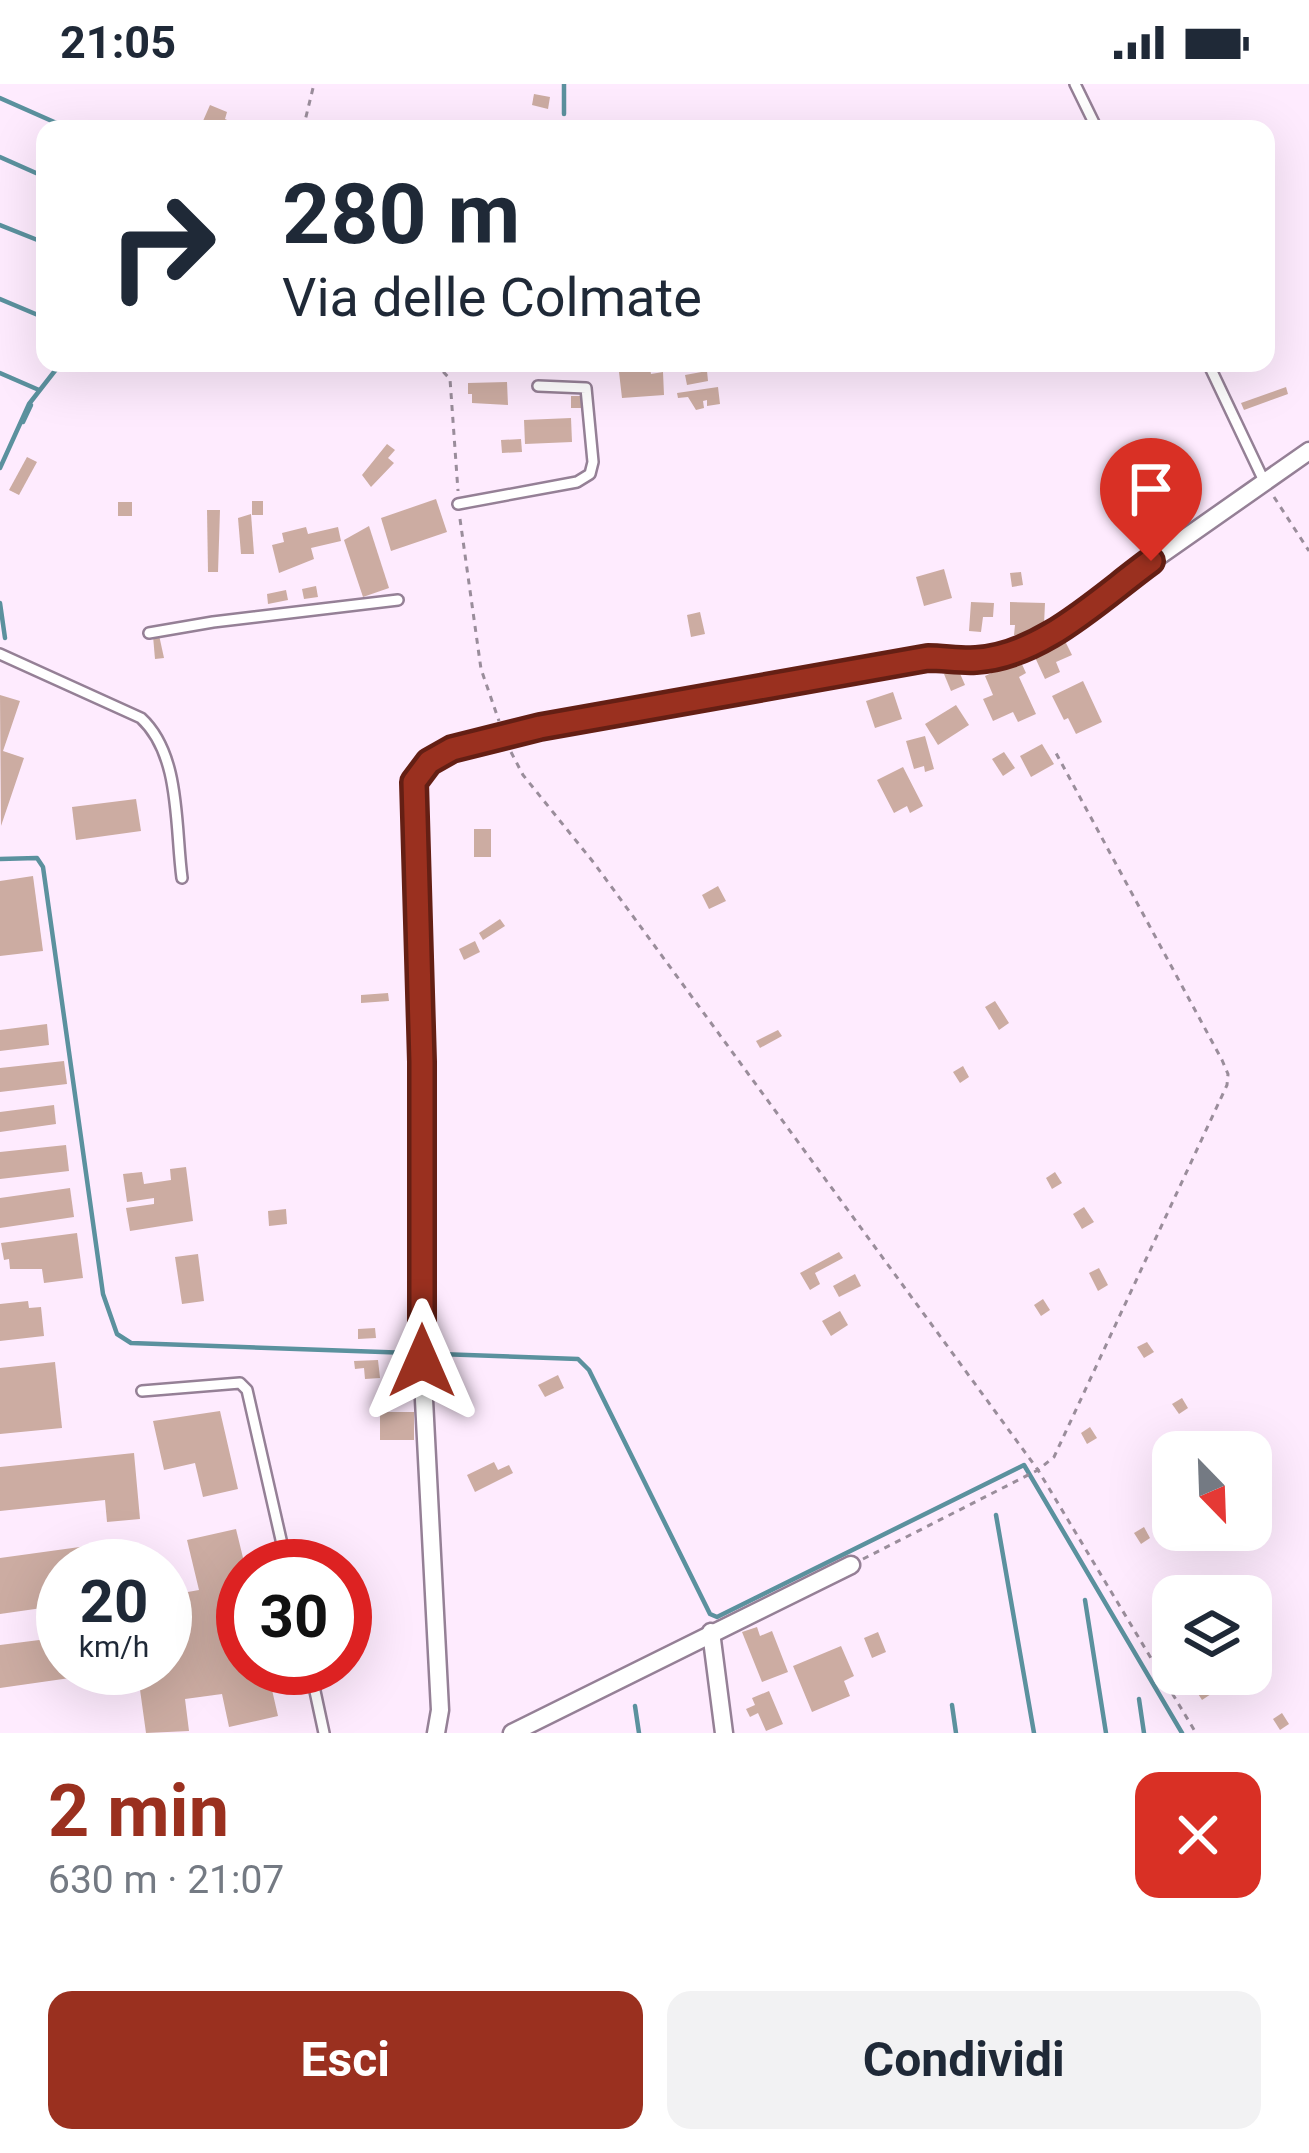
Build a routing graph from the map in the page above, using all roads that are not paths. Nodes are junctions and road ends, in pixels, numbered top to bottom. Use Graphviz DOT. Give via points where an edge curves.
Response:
graph roads {
  1 [pos="1076,84"];
  2 [pos="1093,120"];
  3 [pos="1212,372"];
  4 [pos="538,386"];
  5 [pos="1309,451"];
  6 [pos="1264,482"];
  7 [pos="458,504"];
  8 [pos="398,600"];
  9 [pos="148,634"];
  10 [pos="0,655"];
  11 [pos="182,878"];
  12 [pos="142,1391"];
  13 [pos="281,1539"];
  14 [pos="851,1565"];
  15 [pos="711,1632"];
  16 [pos="316,1695"];
  17 [pos="324,1733"];
  18 [pos="436,1733"];
  19 [pos="512,1733"];
  20 [pos="724,1733"];
  1 -- 2 [label="lane"];
  3 -- 6 [label="lane"];
  4 -- 7 [label="lane" via="586,388 590,474"];
  5 -- 6 [label="street"];
  6 -- 18 [label="street" via="1038,641 1003,655 928,658 504,736 452,749 414,782"];
  8 -- 9 [label="lane"];
  10 -- 11 [label="lane" via="153,730 167,756"];
  12 -- 13 [label="lane" via="219,1382 247,1390"];
  14 -- 15 [label="street"];
  15 -- 19 [label="street"];
  15 -- 20 [label="street"];
  16 -- 17 [label="lane"];
}
